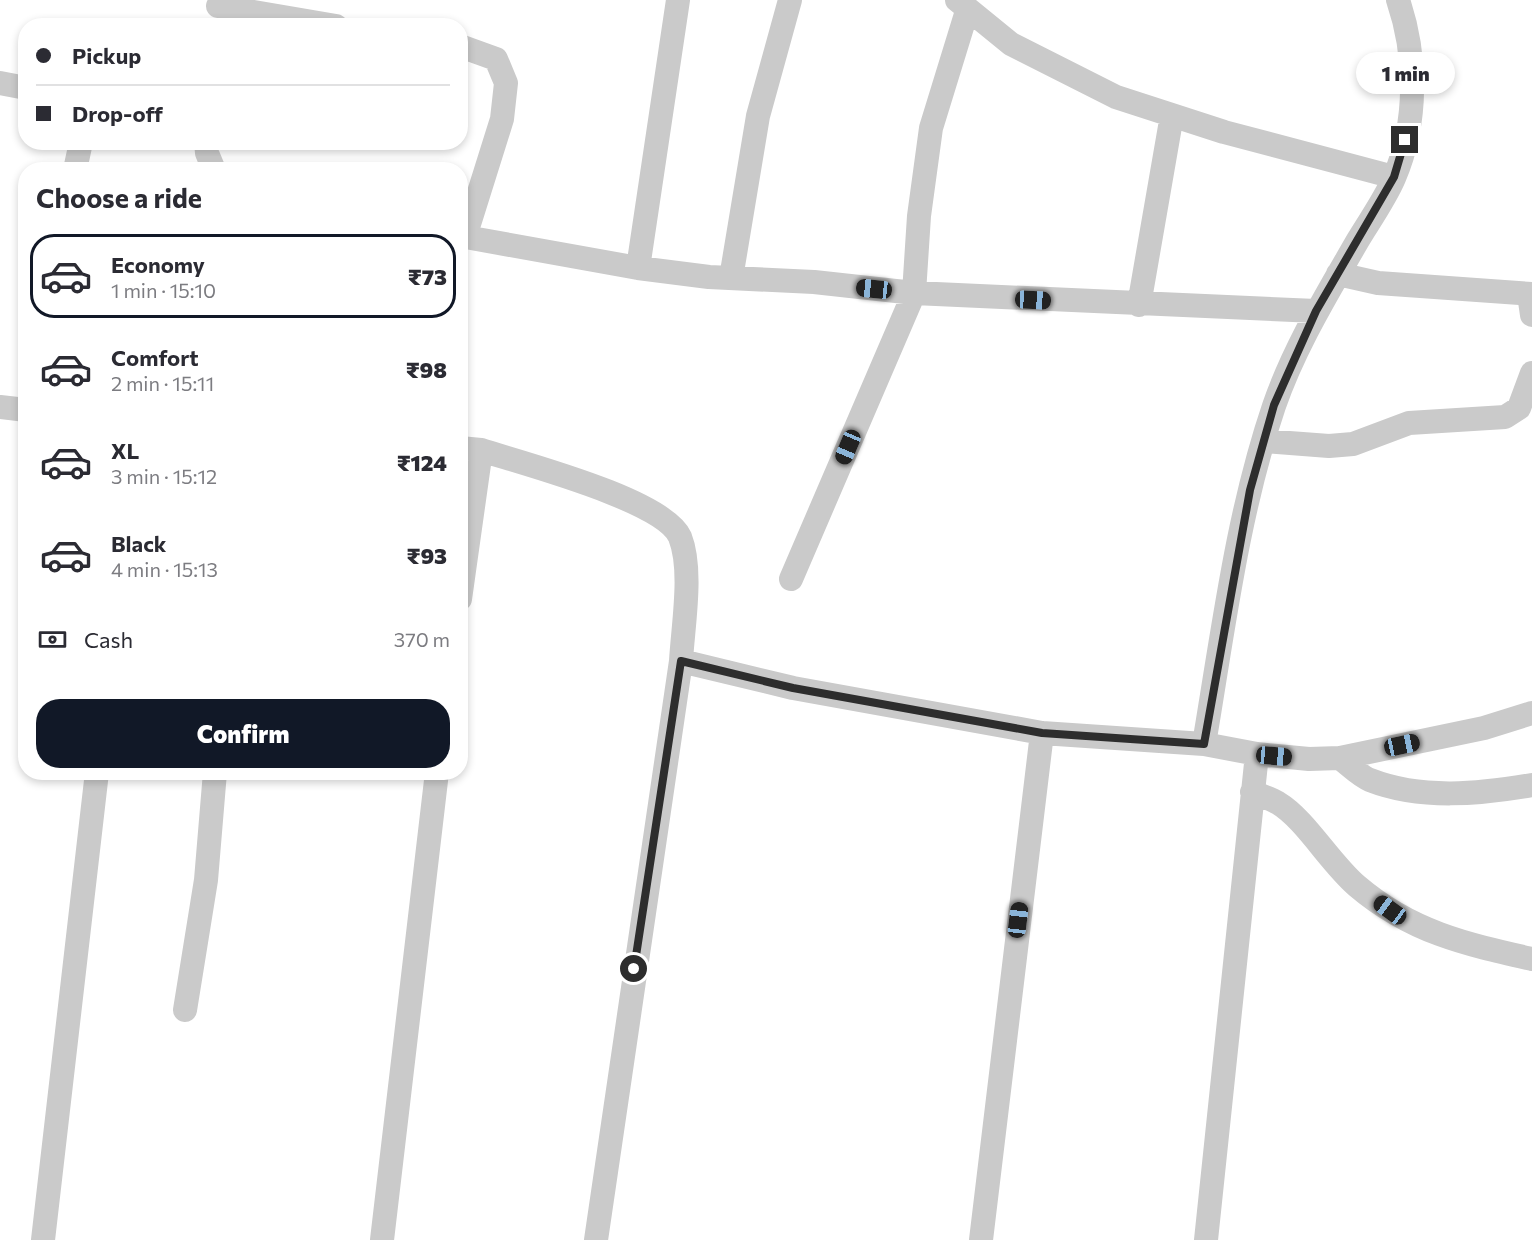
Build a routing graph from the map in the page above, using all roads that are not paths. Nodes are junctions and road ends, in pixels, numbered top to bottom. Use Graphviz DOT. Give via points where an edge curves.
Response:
graph roads {
  1 [pos="678,0"];
  2 [pos="790,0"];
  3 [pos="1398,0"];
  4 [pos="962,5"];
  5 [pos="217,10"];
  6 [pos="276,18"];
  7 [pos="468,49"];
  8 [pos="0,83"];
  9 [pos="18,86"];
  10 [pos="1172,116"];
  11 [pos="1394,177"];
  12 [pos="468,222"];
  13 [pos="468,238"];
  14 [pos="638,268"];
  15 [pos="1338,274"];
  16 [pos="731,278"];
  17 [pos="914,293"];
  18 [pos="1531,301"];
  19 [pos="1139,305"];
  20 [pos="1316,311"];
  21 [pos="1532,373"];
  22 [pos="0,407"];
  23 [pos="18,409"];
  24 [pos="1264,441"];
  25 [pos="471,449"];
  26 [pos="468,490"];
  27 [pos="792,579"];
  28 [pos="681,661"];
  29 [pos="1532,713"];
  30 [pos="1042,733"];
  31 [pos="1204,744"];
  32 [pos="1257,754"];
  33 [pos="1340,758"];
  34 [pos="96,780"];
  35 [pos="214,780"];
  36 [pos="436,780"];
  37 [pos="1532,785"];
  38 [pos="1252,792"];
  39 [pos="1532,959"];
  40 [pos="185,1010"];
  41 [pos="43,1240"];
  42 [pos="382,1240"];
  43 [pos="596,1240"];
  44 [pos="981,1240"];
  45 [pos="1206,1240"];
  1 -- 14 [label="street"];
  2 -- 16 [label="street" via="758,116"];
  3 -- 11 [label="street" via="1413,72 1410,120"];
  4 -- 10 [label="street" via="1011,44 1116,97"];
  4 -- 17 [label="street" via="931,128"];
  5 -- 6 [label="street"];
  7 -- 12 [label="street" via="496,59 506,83 502,119"];
  8 -- 9 [label="street"];
  10 -- 11 [label="street"];
  10 -- 19 [label="street"];
  11 -- 15 [label="street"];
  13 -- 14 [label="street"];
  14 -- 16 [label="street"];
  15 -- 18 [label="street" via="1378,283"];
  15 -- 20 [label="street"];
  16 -- 17 [label="street"];
  17 -- 19 [label="street"];
  17 -- 27 [label="street"];
  19 -- 20 [label="street"];
  20 -- 24 [label="street" via="1274,405"];
  21 -- 24 [label="street" via="1519,408 1505,417 1409,423 1353,444"];
  22 -- 23 [label="street"];
  24 -- 31 [label="street" via="1250,490"];
  25 -- 26 [label="street"];
  25 -- 28 [label="street" via="619,495 663,519 679,536 686,563"];
  28 -- 30 [label="street" via="793,688"];
  28 -- 43 [label="street"];
  29 -- 33 [label="street" via="1484,728"];
  30 -- 31 [label="street"];
  30 -- 44 [label="street"];
  31 -- 32 [label="street"];
  32 -- 33 [label="street"];
  32 -- 38 [label="street"];
  33 -- 37 [label="street" via="1368,779 1397,788 1483,794"];
  34 -- 41 [label="street"];
  35 -- 40 [label="street" via="206,880"];
  36 -- 42 [label="street"];
  38 -- 39 [label="street" via="1278,803 1297,818 1357,885 1407,922 1458,943"];
  38 -- 45 [label="street"];
}
